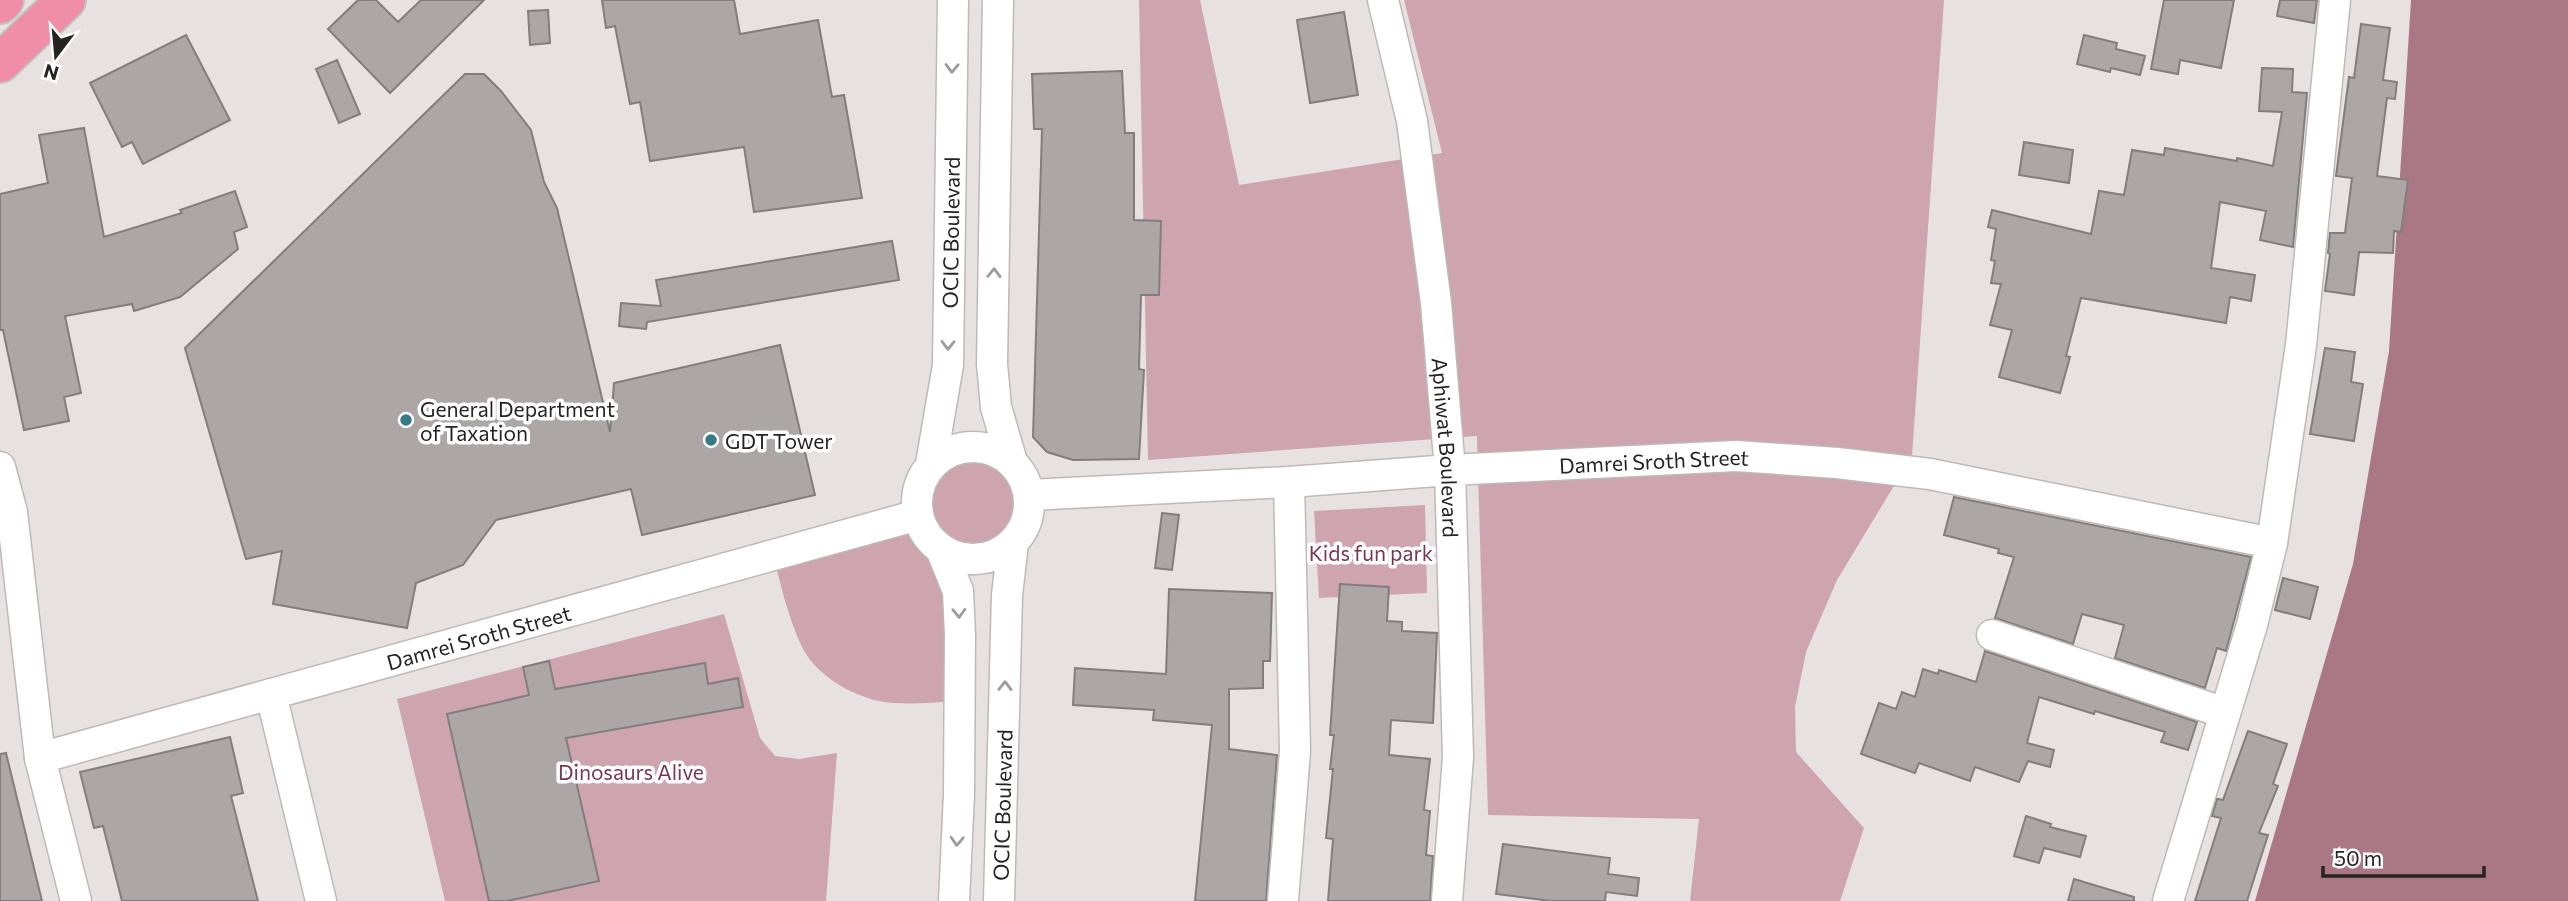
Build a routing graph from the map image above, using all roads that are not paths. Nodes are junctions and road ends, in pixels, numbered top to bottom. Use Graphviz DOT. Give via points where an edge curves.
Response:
graph roads {
  1 [pos="4,0"];
  2 [pos="66,0"];
  3 [pos="953,0"];
  4 [pos="998,0"];
  5 [pos="1383,0"];
  6 [pos="2335,0"];
  7 [pos="0,4"];
  8 [pos="0,63"];
  9 [pos="1012,462"];
  10 [pos="931,464"];
  11 [pos="0,467"];
  12 [pos="1450,470"];
  13 [pos="1289,482"];
  14 [pos="1029,495"];
  15 [pos="918,514"];
  16 [pos="6,517"];
  17 [pos="1013,542"];
  18 [pos="2272,542"];
  19 [pos="941,548"];
  20 [pos="1992,635"];
  21 [pos="271,694"];
  22 [pos="2225,713"];
  23 [pos="40,758"];
  24 [pos="76,901"];
  25 [pos="321,901"];
  26 [pos="954,901"];
  27 [pos="999,901"];
  28 [pos="1283,901"];
  29 [pos="1447,901"];
  30 [pos="2168,901"];
  1 -- 7 [label="highway"];
  2 -- 8 [label="highway"];
  3 -- 10 [label="street, OCIC Boulevard, one-way" via="948,365"];
  9 -- 4 [label="street, one-way" via="996,408 992,364"];
  5 -- 12 [label="street, Aphiwat Boulevard" via="1412,121 1436,303"];
  6 -- 18 [label="street" via="2301,345"];
  9 -- 10 [label="street" via="993,450 971,446 950,451"];
  9 -- 14 [label="street"];
  10 -- 15 [label="street" via="916,496"];
  11 -- 16 [label="street"];
  12 -- 13 [label="street, Damrei Sroth Street"];
  12 -- 18 [label="street, Damrei Sroth Street" via="1736,456 1837,463 1930,474"];
  12 -- 29 [label="street, Aphiwat Boulevard" via="1458,757"];
  13 -- 14 [label="street, Damrei Sroth Street"];
  13 -- 28 [label="street" via="1295,751"];
  14 -- 17 [label="street" via="1026,520"];
  15 -- 19 [label="street" via="926,534"];
  15 -- 21 [label="street, Damrei Sroth Street"];
  16 -- 23 [label="street"];
  17 -- 19 [label="street" via="978,558 958,557"];
  27 -- 17 [label="street, OCIC Boulevard, one-way" via="1007,596"];
  18 -- 22 [label="street"];
  19 -- 26 [label="street, OCIC Boulevard, one-way" via="958,591 960,635"];
  20 -- 22 [label="street"];
  21 -- 23 [label="street, Damrei Sroth Street"];
  21 -- 25 [label="street"];
  22 -- 30 [label="street"];
  23 -- 24 [label="street"];
}
